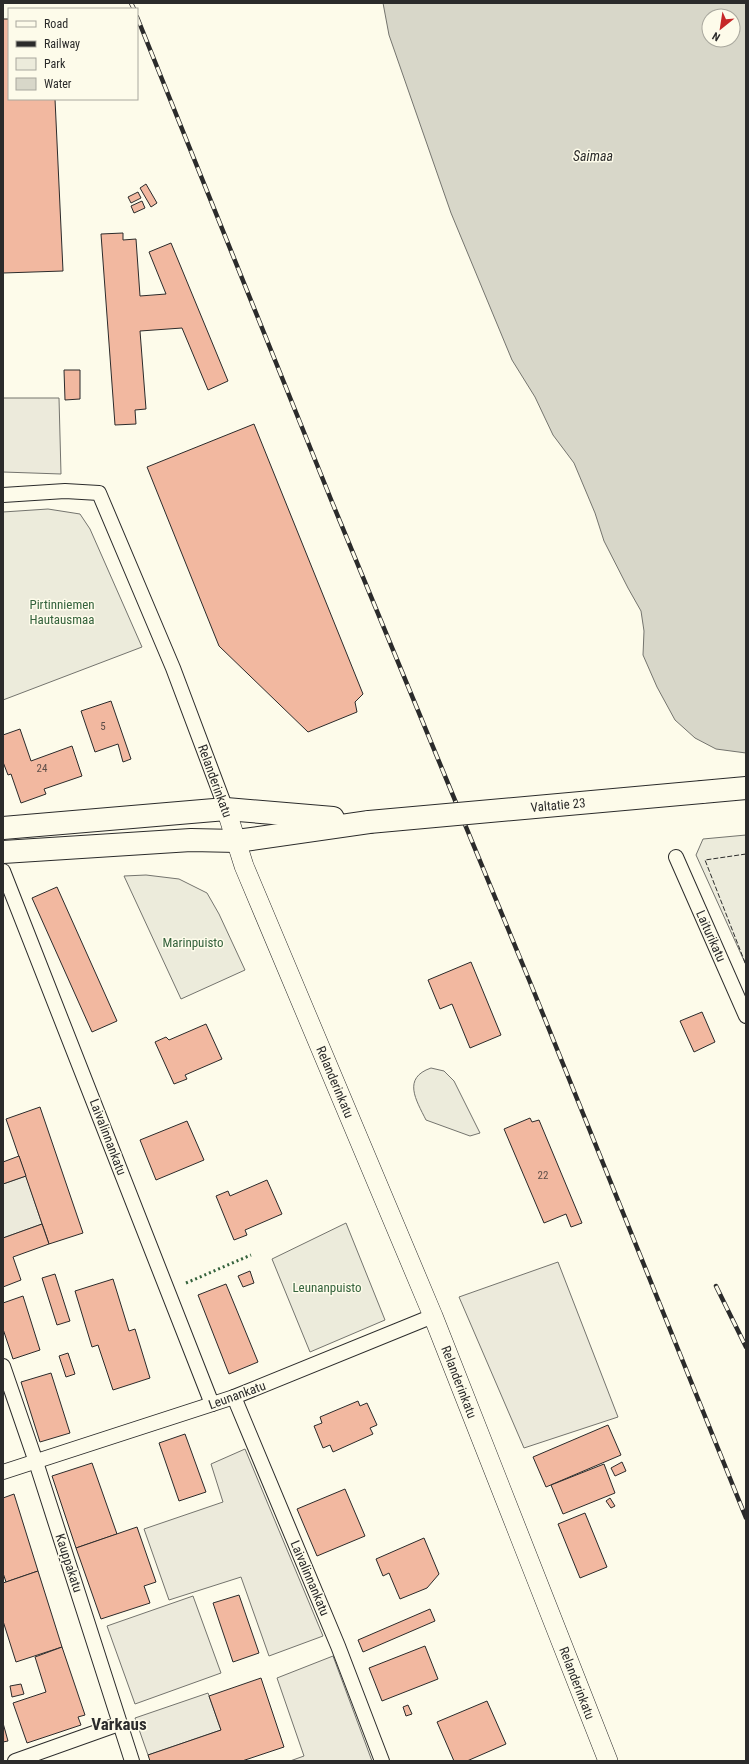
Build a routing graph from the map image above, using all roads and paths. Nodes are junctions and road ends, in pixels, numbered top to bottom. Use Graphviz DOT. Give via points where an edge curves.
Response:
graph roads {
  1 [pos="3,495"];
  2 [pos="746,788"];
  3 [pos="226,809"];
  4 [pos="362,822"];
  5 [pos="3,828"];
  6 [pos="237,841"];
  7 [pos="3,852"];
  8 [pos="676,857"];
  9 [pos="3,871"];
  10 [pos="746,1016"];
  11 [pos="433,1316"];
  12 [pos="3,1366"];
  13 [pos="234,1397"];
  14 [pos="212,1404"];
  15 [pos="36,1462"];
  16 [pos="3,1472"];
  17 [pos="119,1724"];
  18 [pos="15,1761"];
  19 [pos="132,1761"];
  20 [pos="382,1761"];
  21 [pos="608,1761"];
  1 -- 3 [label="street, Relanderinkatu" via="65,491 99,493 172,668"];
  2 -- 4 [label="highway, Valtatie 23, bridge"];
  3 -- 4 [label="highway, Valtatie 23"];
  3 -- 5 [label="highway, Valtatie 23"];
  3 -- 6 [label="main road, Relanderinkatu"];
  4 -- 6 [label="highway, Valtatie 23"];
  6 -- 7 [label="highway, Valtatie 23" via="191,840"];
  6 -- 11 [label="main road, Relanderinkatu" via="244,866"];
  8 -- 10 [label="street, Laiturikatu"];
  9 -- 14 [label="street, Laivalinnankatu"];
  11 -- 13 [label="street, Leunankatu"];
  11 -- 21 [label="main road, Relanderinkatu"];
  12 -- 15 [label="street, Kauppakatu"];
  13 -- 14 [label="street, Leunankatu"];
  13 -- 20 [label="street, Laivalinnankatu" via="338,1646"];
  14 -- 15 [label="street, Leunankatu"];
  15 -- 16 [label="street, Leunankatu"];
  15 -- 17 [label="street, Kauppakatu"];
  17 -- 18 [label="street"];
  17 -- 19 [label="street, Kauppakatu"];
}
